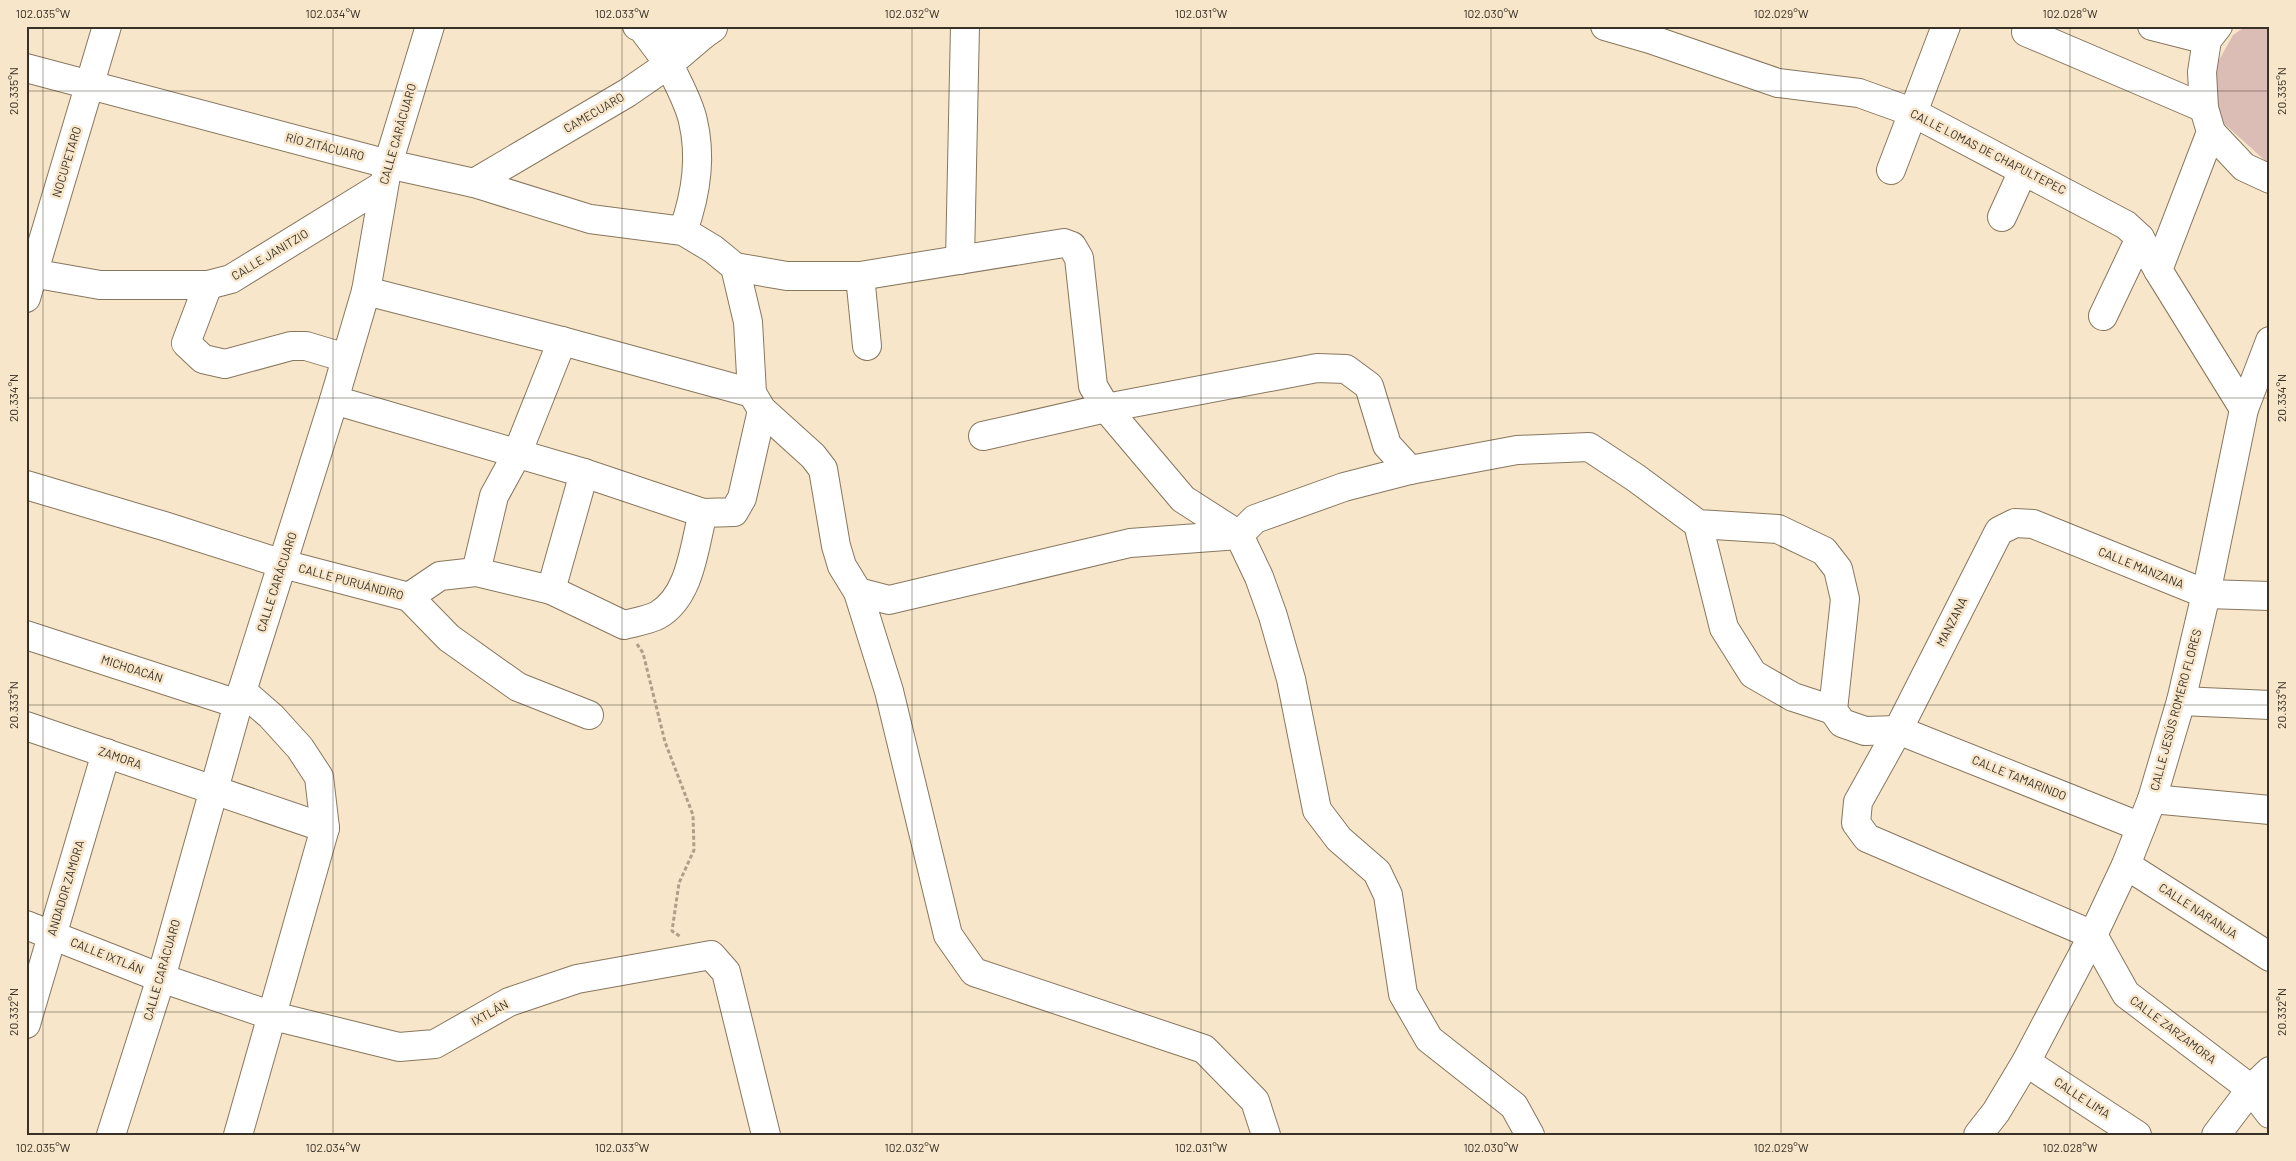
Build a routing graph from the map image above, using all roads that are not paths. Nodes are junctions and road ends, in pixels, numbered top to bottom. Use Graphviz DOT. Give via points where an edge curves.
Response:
graph roads {
  1 [pos="107,26"];
  2 [pos="430,26"];
  3 [pos="965,26"];
  4 [pos="1605,26"];
  5 [pos="1946,26"];
  6 [pos="2152,26"];
  7 [pos="640,27"];
  8 [pos="709,31"];
  9 [pos="2026,32"];
  10 [pos="1651,33"];
  11 [pos="2213,33"];
  12 [pos="669,64"];
  13 [pos="26,68"];
  14 [pos="90,87"];
  15 [pos="1912,112"];
  16 [pos="2207,120"];
  17 [pos="1891,170"];
  18 [pos="2023,171"];
  19 [pos="385,175"];
  20 [pos="2270,179"];
  21 [pos="474,183"];
  22 [pos="2002,217"];
  23 [pos="683,231"];
  24 [pos="2140,238"];
  25 [pos="960,260"];
  26 [pos="735,267"];
  27 [pos="2158,270"];
  28 [pos="860,276"];
  29 [pos="29,281"];
  30 [pos="208,285"];
  31 [pos="366,291"];
  32 [pos="2103,316"];
  33 [pos="562,340"];
  34 [pos="2270,341"];
  35 [pos="867,346"];
  36 [pos="346,358"];
  37 [pos="334,400"];
  38 [pos="757,402"];
  39 [pos="1106,408"];
  40 [pos="2244,409"];
  41 [pos="983,436"];
  42 [pos="517,454"];
  43 [pos="1410,470"];
  44 [pos="584,473"];
  45 [pos="26,485"];
  46 [pos="703,513"];
  47 [pos="2015,523"];
  48 [pos="1698,524"];
  49 [pos="1239,535"];
  50 [pos="283,564"];
  51 [pos="476,572"];
  52 [pos="551,590"];
  53 [pos="858,592"];
  54 [pos="2206,594"];
  55 [pos="2270,596"];
  56 [pos="409,597"];
  57 [pos="26,635"];
  58 [pos="240,698"];
  59 [pos="2181,701"];
  60 [pos="2270,705"];
  61 [pos="1833,710"];
  62 [pos="589,715"];
  63 [pos="26,726"];
  64 [pos="1898,730"];
  65 [pos="106,754"];
  66 [pos="214,790"];
  67 [pos="2152,799"];
  68 [pos="2270,810"];
  69 [pos="2140,827"];
  70 [pos="325,828"];
  71 [pos="2126,865"];
  72 [pos="26,925"];
  73 [pos="52,934"];
  74 [pos="2093,935"];
  75 [pos="2270,956"];
  76 [pos="161,978"];
  77 [pos="273,1016"];
  78 [pos="26,1024"];
  79 [pos="2026,1062"];
  80 [pos="2261,1080"];
  81 [pos="2270,1114"];
  82 [pos="1999,1123"];
  83 [pos="112,1135"];
  84 [pos="238,1135"];
  85 [pos="766,1135"];
  86 [pos="1266,1135"];
  87 [pos="1530,1135"];
  88 [pos="1978,1135"];
  89 [pos="2137,1135"];
  90 [pos="2216,1135"];
  1 -- 14 [label="street, NOCUPETARO"];
  2 -- 19 [label="street, CALLE CARÁCUARO"];
  3 -- 25 [label="street"];
  4 -- 10 [label="street, CALLE LOMAS DE CHAPULTEPEC"];
  5 -- 15 [label="street"];
  6 -- 11 [label="street"];
  7 -- 8 [label="street"];
  7 -- 12 [label="street"];
  8 -- 12 [label="street, CAMECUARO"];
  9 -- 16 [label="street"];
  10 -- 15 [label="street, CALLE LOMAS DE CHAPULTEPEC" via="1778,83 1859,93"];
  11 -- 16 [label="street" via="2202,72"];
  12 -- 21 [label="street, CAMECUARO" via="627,93"];
  12 -- 23 [label="street" via="693,120 699,161 693,203"];
  13 -- 14 [label="street, RÍO ZITÁCUARO"];
  14 -- 19 [label="street, RÍO ZITÁCUARO"];
  14 -- 29 [label="street, NOCUPETARO"];
  15 -- 17 [label="street"];
  15 -- 18 [label="street, CALLE LOMAS DE CHAPULTEPEC"];
  16 -- 20 [label="street" via="2244,167"];
  16 -- 27 [label="street"];
  18 -- 22 [label="street"];
  18 -- 24 [label="street, CALLE LOMAS DE CHAPULTEPEC" via="2126,225"];
  19 -- 21 [label="street, RÍO ZITÁCUARO"];
  19 -- 30 [label="street, CALLE JANITZIO" via="231,279"];
  19 -- 31 [label="street, CALLE CARÁCUARO"];
  21 -- 23 [label="street, RÍO ZITÁCUARO" via="590,219"];
  23 -- 26 [label="street"];
  24 -- 27 [label="street, CALLE LOMAS DE CHAPULTEPEC"];
  24 -- 32 [label="street"];
  25 -- 28 [label="street"];
  25 -- 39 [label="street" via="1064,243 1072,246 1079,258 1093,386"];
  26 -- 28 [label="street" via="787,276"];
  26 -- 38 [label="street" via="748,322"];
  27 -- 40 [label="street, CALLE LOMAS DE CHAPULTEPEC"];
  28 -- 35 [label="street"];
  29 -- 30 [label="street, CALLE JANITZIO"];
  30 -- 36 [label="street" via="186,343 203,359 224,364 291,346 306,346"];
  31 -- 33 [label="street"];
  31 -- 36 [label="street, CALLE CARÁCUARO"];
  33 -- 38 [label="street"];
  33 -- 42 [label="street"];
  34 -- 40 [label="street, CALLE JESÚS ROMERO FLORES"];
  36 -- 37 [label="street, CALLE CARÁCUARO"];
  37 -- 42 [label="street"];
  37 -- 50 [label="street, CALLE CARÁCUARO"];
  38 -- 46 [label="street" via="742,498 734,512"];
  38 -- 53 [label="street" via="823,469 836,546 842,566"];
  39 -- 41 [label="street"];
  39 -- 43 [label="street" via="1318,368 1346,369 1369,386 1387,445"];
  39 -- 49 [label="street" via="1183,499"];
  40 -- 54 [label="street, CALLE JESÚS ROMERO FLORES"];
  42 -- 44 [label="street"];
  42 -- 51 [label="street" via="494,496"];
  43 -- 48 [label="street" via="1517,450 1588,447"];
  43 -- 49 [label="street" via="1344,487 1255,519"];
  44 -- 46 [label="street"];
  44 -- 52 [label="street"];
  45 -- 50 [label="street, CALLE PURUÁNDIRO"];
  46 -- 52 [label="street, CALLE PURUÁNDIRO" via="684,583 674,602 658,615 624,624"];
  47 -- 54 [label="street, CALLE MANZANA" via="2033,524"];
  47 -- 64 [label="street, MANZANA" via="1999,531"];
  48 -- 61 [label="street" via="1724,628 1753,674 1793,697"];
  48 -- 61 [label="street" via="1778,529 1824,550 1838,569 1845,599"];
  49 -- 53 [label="street" via="1130,543 889,600"];
  49 -- 87 [label="street" via="1273,616 1318,810 1339,839 1377,872 1388,895 1403,994 1429,1039 1514,1106"];
  50 -- 56 [label="street, CALLE PURUÁNDIRO"];
  50 -- 58 [label="street, CALLE CARÁCUARO"];
  51 -- 52 [label="street, CALLE PURUÁNDIRO"];
  51 -- 56 [label="street, CALLE PURUÁNDIRO" via="440,576"];
  53 -- 86 [label="street" via="890,691 948,935 974,972 1204,1049 1255,1101"];
  54 -- 55 [label="street, CALLE MANZANA"];
  54 -- 59 [label="street, CALLE JESÚS ROMERO FLORES"];
  56 -- 62 [label="street" via="449,638 518,688"];
  57 -- 58 [label="street, MICHOACÁN"];
  58 -- 66 [label="street, CALLE CARÁCUARO"];
  58 -- 70 [label="street" via="271,716 319,777"];
  59 -- 60 [label="street"];
  59 -- 67 [label="street, CALLE JESÚS ROMERO FLORES"];
  61 -- 64 [label="street" via="1842,723 1865,731"];
  63 -- 65 [label="street, ZAMORA"];
  64 -- 69 [label="street, CALLE TAMARINDO"];
  64 -- 74 [label="street, MANZANA" via="1858,802 1856,824 1867,838"];
  65 -- 66 [label="street, ZAMORA"];
  65 -- 73 [label="street, ANDADOR ZAMORA"];
  66 -- 70 [label="street, ZAMORA"];
  66 -- 76 [label="street, CALLE CARÁCUARO"];
  67 -- 68 [label="street"];
  67 -- 69 [label="street, CALLE JESÚS ROMERO FLORES"];
  69 -- 71 [label="street, CALLE JESÚS ROMERO FLORES"];
  70 -- 77 [label="street"];
  71 -- 74 [label="street, CALLE JESÚS ROMERO FLORES"];
  71 -- 75 [label="street, CALLE NARANJA"];
  72 -- 73 [label="street, CALLE IXTLÁN"];
  73 -- 76 [label="street, CALLE IXTLÁN"];
  73 -- 78 [label="street, ANDADOR ZAMORA"];
  74 -- 79 [label="street, CALLE JESÚS ROMERO FLORES"];
  74 -- 80 [label="street, CALLE ZARZAMORA" via="2126,994"];
  76 -- 77 [label="street, CALLE IXTLÁN"];
  76 -- 83 [label="street, CALLE CARÁCUARO"];
  77 -- 84 [label="street"];
  77 -- 85 [label="street, IXTLÁN" via="399,1047 435,1044 509,1002 577,979 711,956 726,972"];
  79 -- 82 [label="street, CALLE JESÚS ROMERO FLORES"];
  79 -- 89 [label="street, CALLE LIMA"];
  80 -- 81 [label="street, CALLE ZARZAMORA"];
  80 -- 90 [label="street"];
  82 -- 88 [label="street, CALLE JESÚS ROMERO FLORES"];
}
